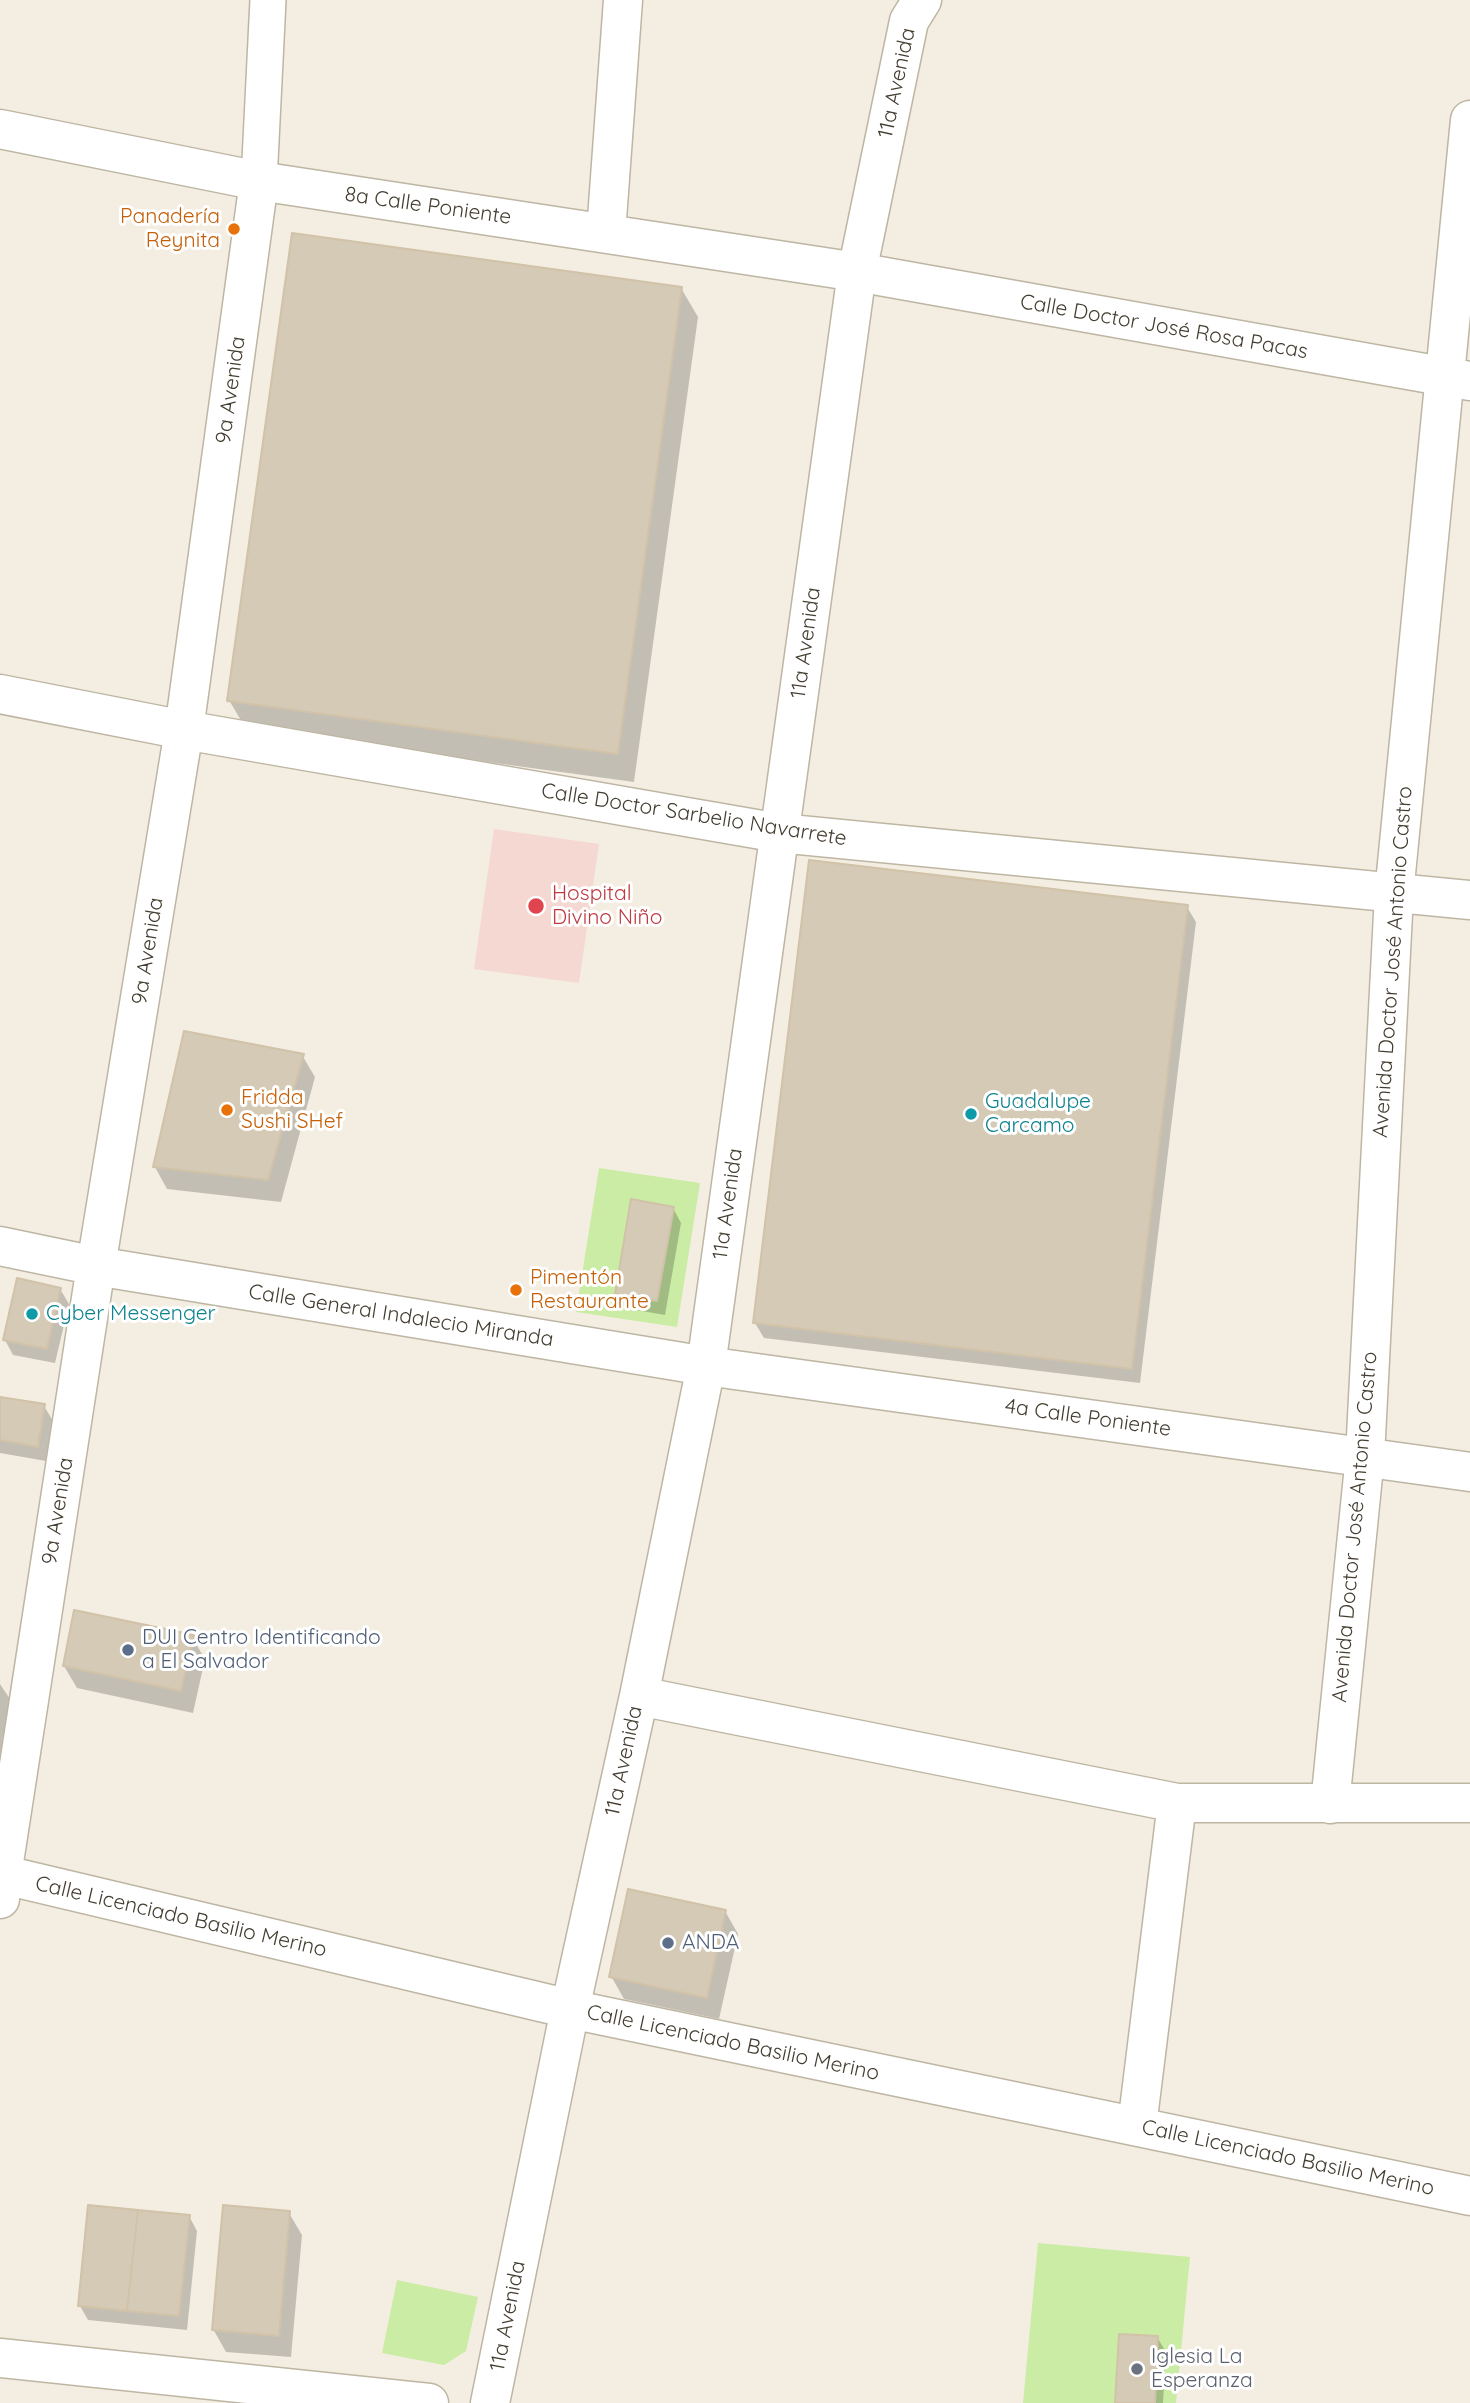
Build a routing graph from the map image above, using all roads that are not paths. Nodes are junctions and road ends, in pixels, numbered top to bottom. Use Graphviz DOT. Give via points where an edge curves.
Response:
graph roads {
  1 [pos="268,0"];
  2 [pos="623,0"];
  3 [pos="922,0"];
  4 [pos="1470,120"];
  5 [pos="0,129"];
  6 [pos="259,181"];
  7 [pos="606,233"];
  8 [pos="857,272"];
  9 [pos="1458,379"];
  10 [pos="0,694"];
  11 [pos="184,730"];
  12 [pos="779,833"];
  13 [pos="1394,894"];
  14 [pos="1470,900"];
  15 [pos="0,1246"];
  16 [pos="96,1266"];
  17 [pos="706,1366"];
  18 [pos="1365,1457"];
  19 [pos="1470,1472"];
  20 [pos="639,1696"];
  21 [pos="1177,1803"];
  22 [pos="1470,1803"];
  23 [pos="1330,1804"];
  24 [pos="1,1883"];
  25 [pos="570,2009"];
  26 [pos="1137,2126"];
  27 [pos="1470,2196"];
  28 [pos="0,2358"];
  29 [pos="429,2403"];
  30 [pos="491,2403"];
  1 -- 6 [label="street, 9a Avenida"];
  2 -- 7 [label="street"];
  3 -- 8 [label="street, 11a Avenida" via="909,21"];
  4 -- 9 [label="street, Avenida Doctor José Antonio Castro"];
  5 -- 6 [label="street, 8a Calle Poniente"];
  6 -- 7 [label="street, 8a Calle Poniente"];
  6 -- 11 [label="street, 9a Avenida"];
  7 -- 8 [label="street, 8a Calle Poniente"];
  8 -- 9 [label="street, Calle Doctor José Rosa Pacas"];
  8 -- 12 [label="street, 11a Avenida"];
  9 -- 13 [label="street, Avenida Doctor José Antonio Castro"];
  10 -- 11 [label="street, Calle Doctor Sarbelio Navarrete"];
  11 -- 12 [label="street, Calle Doctor Sarbelio Navarrete"];
  11 -- 16 [label="street, 9a Avenida"];
  12 -- 13 [label="street, Calle Doctor Sarbelio Navarrete"];
  12 -- 17 [label="street, 11a Avenida"];
  13 -- 14 [label="street, Calle Doctor Sarbelio Navarrete"];
  13 -- 18 [label="street, Avenida Doctor José Antonio Castro"];
  15 -- 16 [label="street"];
  16 -- 17 [label="street, Calle General Indalecio Miranda"];
  16 -- 24 [label="street, 9a Avenida"];
  17 -- 18 [label="street, 4a Calle Poniente"];
  17 -- 20 [label="street, 11a Avenida"];
  18 -- 19 [label="street, 4a Calle Poniente"];
  18 -- 23 [label="street, Avenida Doctor José Antonio Castro"];
  20 -- 21 [label="street"];
  20 -- 25 [label="street, 11a Avenida"];
  21 -- 23 [label="street"];
  21 -- 26 [label="street"];
  22 -- 23 [label="street"];
  24 -- 25 [label="street, Calle Licenciado Basilio Merino"];
  25 -- 26 [label="street, Calle Licenciado Basilio Merino"];
  25 -- 30 [label="street, 11a Avenida"];
  26 -- 27 [label="street, Calle Licenciado Basilio Merino"];
  28 -- 29 [label="street"];
}
